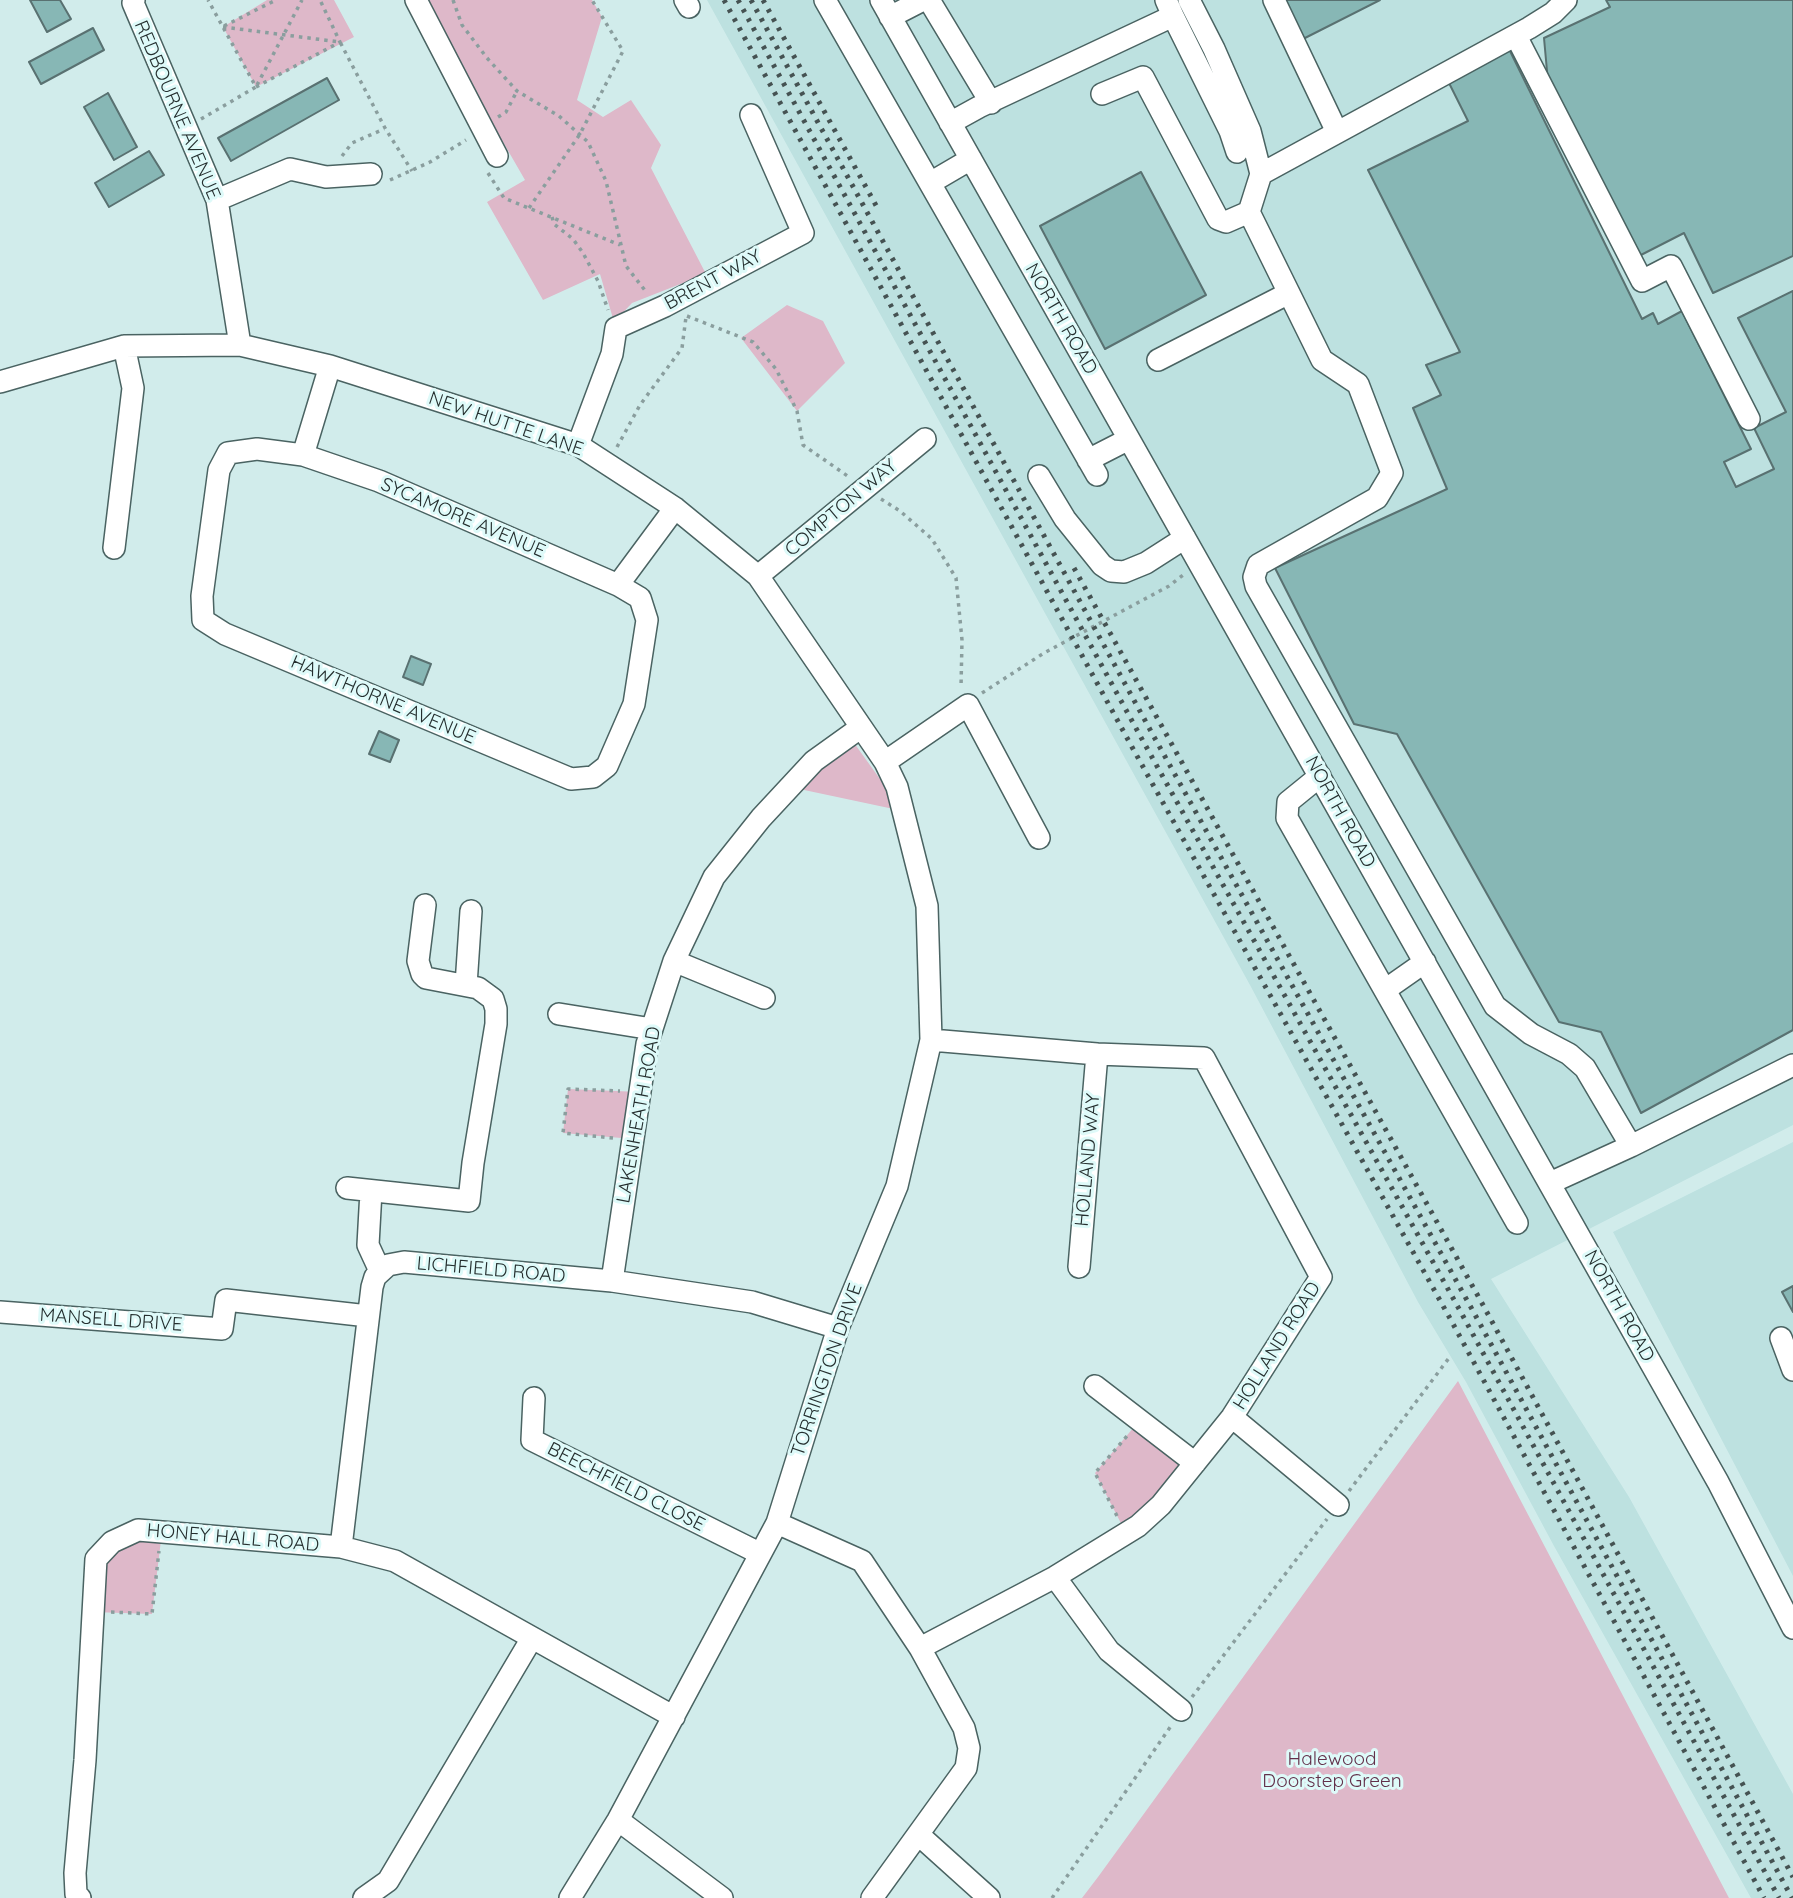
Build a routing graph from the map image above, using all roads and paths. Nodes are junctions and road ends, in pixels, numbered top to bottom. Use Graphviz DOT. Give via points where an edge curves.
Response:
graph roads {
  1 [pos="134,0"];
  2 [pos="208,0"];
  3 [pos="275,0"];
  4 [pos="302,0"];
  5 [pos="320,0"];
  6 [pos="415,0"];
  7 [pos="453,0"];
  8 [pos="592,0"];
  9 [pos="825,0"];
  10 [pos="922,0"];
  11 [pos="929,0"];
  12 [pos="1189,0"];
  13 [pos="1273,0"];
  14 [pos="1566,0"];
  15 [pos="1169,8"];
  16 [pos="886,9"];
  17 [pos="223,27"];
  18 [pos="284,34"];
  19 [pos="1516,36"];
  20 [pos="340,42"];
  21 [pos="256,87"];
  22 [pos="517,91"];
  23 [pos="1102,94"];
  24 [pos="991,103"];
  25 [pos="751,115"];
  26 [pos="950,123"];
  27 [pos="187,127"];
  28 [pos="482,127"];
  29 [pos="385,128"];
  30 [pos="1337,132"];
  31 [pos="579,134"];
  32 [pos="1237,152"];
  33 [pos="497,156"];
  34 [pos="971,159"];
  35 [pos="412,172"];
  36 [pos="371,174"];
  37 [pos="1261,174"];
  38 [pos="326,177"];
  39 [pos="930,183"];
  40 [pos="217,200"];
  41 [pos="528,208"];
  42 [pos="1249,212"];
  43 [pos="552,217"];
  44 [pos="620,245"];
  45 [pos="1289,293"];
  46 [pos="665,306"];
  47 [pos="687,316"];
  48 [pos="616,328"];
  49 [pos="240,345"];
  50 [pos="124,346"];
  51 [pos="1158,360"];
  52 [pos="330,366"];
  53 [pos="0,382"];
  54 [pos="1749,419"];
  55 [pos="925,439"];
  56 [pos="1129,439"];
  57 [pos="578,445"];
  58 [pos="303,455"];
  59 [pos="608,464"];
  60 [pos="1039,476"];
  61 [pos="864,489"];
  62 [pos="675,508"];
  63 [pos="1185,538"];
  64 [pos="114,548"];
  65 [pos="758,576"];
  66 [pos="618,585"];
  67 [pos="1169,586"];
  68 [pos="968,705"];
  69 [pos="860,728"];
  70 [pos="885,762"];
  71 [pos="1320,776"];
  72 [pos="1039,838"];
  73 [pos="425,905"];
  74 [pos="471,911"];
  75 [pos="674,961"];
  76 [pos="1425,962"];
  77 [pos="466,985"];
  78 [pos="1385,990"];
  79 [pos="764,998"];
  80 [pos="559,1014"];
  81 [pos="652,1029"];
  82 [pos="931,1040"];
  83 [pos="1097,1054"];
  84 [pos="1793,1065"];
  85 [pos="640,1092"];
  86 [pos="633,1139"];
  87 [pos="1632,1146"];
  88 [pos="1550,1183"];
  89 [pos="347,1188"];
  90 [pos="371,1191"];
  91 [pos="1517,1223"];
  92 [pos="1079,1267"];
  93 [pos="380,1271"];
  94 [pos="612,1281"];
  95 [pos="0,1312"];
  96 [pos="368,1316"];
  97 [pos="838,1328"];
  98 [pos="1781,1338"];
  99 [pos="1449,1358"];
  100 [pos="1793,1370"];
  101 [pos="1095,1386"];
  102 [pos="534,1398"];
  103 [pos="1232,1417"];
  104 [pos="1140,1420"];
  105 [pos="1195,1463"];
  106 [pos="1338,1505"];
  107 [pos="777,1523"];
  108 [pos="162,1532"];
  109 [pos="1126,1533"];
  110 [pos="341,1547"];
  111 [pos="759,1553"];
  112 [pos="1055,1577"];
  113 [pos="93,1612"];
  114 [pos="1793,1628"];
  115 [pos="532,1638"];
  116 [pos="920,1648"];
  117 [pos="1181,1710"];
  118 [pos="674,1717"];
  119 [pos="618,1821"];
  120 [pos="919,1835"];
  121 [pos="80,1898"];
  122 [pos="364,1898"];
  123 [pos="570,1898"];
  124 [pos="722,1898"];
  125 [pos="872,1898"];
  126 [pos="989,1898"];
  127 [pos="1052,1898"];
  1 -- 27 [label="street, REDBOURNE AVENUE"];
  2 -- 17 [label="path"];
  3 -- 17 [label="path"];
  4 -- 18 [label="path"];
  5 -- 20 [label="path"];
  6 -- 28 [label="street"];
  7 -- 22 [label="path" via="462,25"];
  8 -- 31 [label="path" via="623,51"];
  9 -- 39 [label="street"];
  10 -- 16 [label="street"];
  11 -- 24 [label="street"];
  12 -- 37 [label="street" via="1250,131"];
  13 -- 30 [label="street"];
  14 -- 19 [label="street"];
  15 -- 24 [label="street"];
  15 -- 32 [label="street"];
  16 -- 26 [label="street, NORTH ROAD"];
  17 -- 18 [label="path"];
  17 -- 21 [label="path"];
  18 -- 20 [label="path"];
  18 -- 21 [label="path"];
  19 -- 30 [label="street"];
  19 -- 54 [label="street" via="1642,281 1671,266"];
  20 -- 21 [label="path"];
  20 -- 29 [label="path"];
  21 -- 27 [label="path"];
  22 -- 28 [label="path" via="506,112"];
  22 -- 31 [label="path"];
  23 -- 42 [label="street" via="1143,77 1217,219 1226,222"];
  24 -- 26 [label="street"];
  25 -- 46 [label="street, BRENT WAY" via="803,233"];
  26 -- 34 [label="street, NORTH ROAD"];
  27 -- 40 [label="street, REDBOURNE AVENUE"];
  28 -- 33 [label="street"];
  28 -- 35 [label="path"];
  29 -- 35 [label="path"];
  29 -- 38 [label="path" via="352,143"];
  30 -- 37 [label="street"];
  31 -- 41 [label="path"];
  31 -- 44 [label="path" via="588,142 606,181"];
  33 -- 41 [label="path" via="485,168 504,198"];
  34 -- 39 [label="street"];
  34 -- 56 [label="street, NORTH ROAD"];
  35 -- 36 [label="path" via="392,181"];
  36 -- 38 [label="street"];
  37 -- 42 [label="street"];
  38 -- 40 [label="street" via="290,169"];
  39 -- 56 [label="street" via="1092,468"];
  40 -- 49 [label="street, REDBOURNE AVENUE"];
  41 -- 43 [label="path"];
  42 -- 45 [label="street"];
  43 -- 44 [label="path"];
  43 -- 48 [label="path" via="587,261"];
  44 -- 46 [label="path" via="626,266 645,291"];
  45 -- 51 [label="street"];
  45 -- 87 [label="street" via="1322,360 1358,384 1392,473 1377,498 1258,565 1256,586 1495,1006 1585,1068"];
  46 -- 47 [label="path"];
  46 -- 48 [label="street, BRENT WAY"];
  47 -- 59 [label="path" via="682,348 640,405"];
  47 -- 61 [label="path" via="753,342 776,369 797,411 803,445"];
  48 -- 57 [label="street" via="612,354"];
  49 -- 50 [label="street, NEW HUTTE LANE"];
  49 -- 52 [label="street, NEW HUTTE LANE"];
  50 -- 53 [label="street, NEW HUTTE LANE"];
  50 -- 64 [label="street" via="134,388"];
  52 -- 57 [label="street, NEW HUTTE LANE"];
  52 -- 58 [label="street"];
  55 -- 61 [label="street, COMPTON WAY"];
  56 -- 63 [label="street, NORTH ROAD"];
  57 -- 59 [label="street, NEW HUTTE LANE"];
  58 -- 66 [label="street, SYCAMORE AVENUE" via="379,481"];
  58 -- 66 [label="street, HAWTHORNE AVENUE" via="257,449 228,453 219,470 202,596 203,620 225,634 571,779 593,777 607,766 634,704 646,620 640,598"];
  59 -- 62 [label="street, NEW HUTTE LANE"];
  60 -- 63 [label="street" via="1065,519 1111,572 1146,563"];
  61 -- 65 [label="street, COMPTON WAY"];
  61 -- 68 [label="path" via="900,511 932,539 956,578 961,692"];
  62 -- 65 [label="street, NEW HUTTE LANE"];
  62 -- 66 [label="street"];
  63 -- 71 [label="street, NORTH ROAD"];
  65 -- 69 [label="street, NEW HUTTE LANE"];
  67 -- 68 [label="path" via="1044,653"];
  68 -- 70 [label="street"];
  68 -- 72 [label="street"];
  69 -- 70 [label="street, NEW HUTTE LANE"];
  69 -- 75 [label="street, LAKENHEATH ROAD" via="814,761 753,827 714,877"];
  70 -- 82 [label="street, TORRINGTON DRIVE" via="897,787 927,906"];
  71 -- 76 [label="street, NORTH ROAD"];
  71 -- 78 [label="street" via="1288,802 1287,818"];
  73 -- 77 [label="street" via="419,968 426,978"];
  74 -- 77 [label="street"];
  75 -- 79 [label="street"];
  75 -- 81 [label="street, LAKENHEATH ROAD"];
  76 -- 78 [label="street"];
  76 -- 88 [label="street, NORTH ROAD"];
  77 -- 90 [label="street" via="493,999 496,1024 469,1201"];
  78 -- 91 [label="street"];
  80 -- 81 [label="street"];
  81 -- 85 [label="street, LAKENHEATH ROAD"];
  82 -- 83 [label="street, HOLLAND ROAD"];
  82 -- 97 [label="street, TORRINGTON DRIVE" via="897,1186"];
  83 -- 92 [label="street, HOLLAND WAY"];
  83 -- 103 [label="street, HOLLAND ROAD" via="1204,1058 1321,1277"];
  84 -- 87 [label="street"];
  85 -- 86 [label="street, LAKENHEATH ROAD"];
  85 -- 86 [label="path" via="568,1089 563,1133"];
  86 -- 94 [label="street, LAKENHEATH ROAD"];
  87 -- 88 [label="street"];
  88 -- 114 [label="street, NORTH ROAD"];
  89 -- 90 [label="street"];
  90 -- 93 [label="street" via="368,1245"];
  93 -- 94 [label="street, LICHFIELD ROAD" via="404,1262"];
  93 -- 96 [label="street" via="372,1287"];
  94 -- 97 [label="street, LICHFIELD ROAD" via="752,1302"];
  95 -- 96 [label="street, MANSELL DRIVE" via="222,1329 226,1300"];
  96 -- 110 [label="street"];
  97 -- 107 [label="street, TORRINGTON DRIVE"];
  98 -- 100 [label="street"];
  99 -- 106 [label="path"];
  101 -- 104 [label="street"];
  102 -- 111 [label="street, BEECHFIELD CLOSE" via="532,1440"];
  103 -- 105 [label="street, HOLLAND ROAD"];
  103 -- 106 [label="street"];
  104 -- 105 [label="street"];
  104 -- 109 [label="path" via="1095,1474"];
  105 -- 109 [label="street, HOLLAND ROAD" via="1161,1505"];
  106 -- 117 [label="path"];
  107 -- 111 [label="street, TORRINGTON DRIVE"];
  107 -- 116 [label="street" via="862,1561"];
  108 -- 110 [label="street, HONEY HALL ROAD"];
  108 -- 113 [label="street, HONEY HALL ROAD" via="138,1530 112,1542 96,1559"];
  108 -- 113 [label="path" via="152,1614"];
  109 -- 112 [label="street, HOLLAND ROAD"];
  110 -- 115 [label="street, HONEY HALL ROAD" via="395,1561"];
  111 -- 118 [label="street, TORRINGTON DRIVE"];
  112 -- 116 [label="street, HOLLAND ROAD"];
  112 -- 117 [label="street" via="1110,1651"];
  113 -- 121 [label="street, HONEY HALL ROAD" via="75,1873"];
  115 -- 118 [label="street, HONEY HALL ROAD"];
  115 -- 122 [label="street" via="388,1881"];
  116 -- 120 [label="street" via="964,1728 969,1748 966,1768"];
  117 -- 127 [label="path"];
  118 -- 119 [label="street, TORRINGTON DRIVE"];
  119 -- 123 [label="street, TORRINGTON DRIVE"];
  119 -- 124 [label="street"];
  120 -- 125 [label="street"];
  120 -- 126 [label="street"];
}
